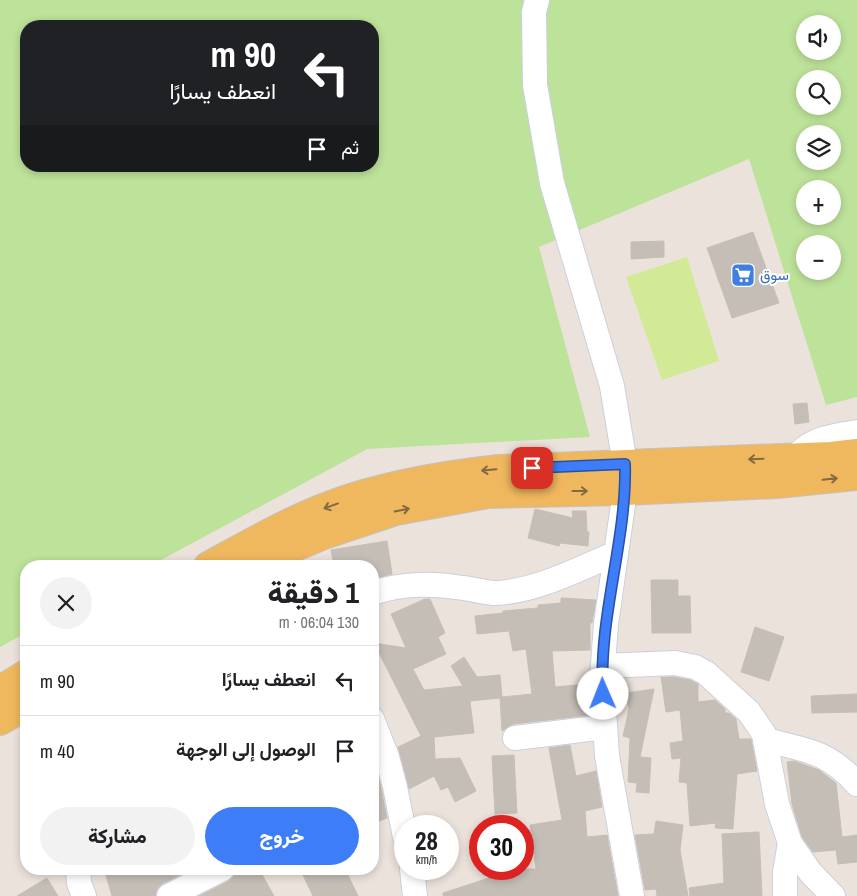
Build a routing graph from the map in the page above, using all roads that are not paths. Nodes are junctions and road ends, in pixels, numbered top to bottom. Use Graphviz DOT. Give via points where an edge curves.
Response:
graph roads {
  1 [pos="537,0"];
  2 [pos="857,432"];
  3 [pos="857,453"];
  4 [pos="625,464"];
  5 [pos="797,470"];
  6 [pos="857,476"];
  7 [pos="625,490"];
  8 [pos="616,553"];
  9 [pos="219,560"];
  10 [pos="269,560"];
  11 [pos="379,591"];
  12 [pos="603,666"];
  13 [pos="20,678"];
  14 [pos="0,690"];
  15 [pos="20,709"];
  16 [pos="0,721"];
  17 [pos="605,727"];
  18 [pos="515,738"];
  19 [pos="765,740"];
  20 [pos="380,760"];
  21 [pos="853,777"];
  22 [pos="401,815"];
  23 [pos="790,844"];
  24 [pos="78,875"];
  25 [pos="210,875"];
  26 [pos="413,880"];
  27 [pos="84,896"];
  28 [pos="169,896"];
  29 [pos="415,896"];
  30 [pos="632,896"];
  31 [pos="785,896"];
  32 [pos="833,896"];
  1 -- 4 [label="street" via="534,12 535,85 552,183 612,386"];
  2 -- 5 [label="street" via="817,440 806,446 798,454"];
  3 -- 5 [label="main road"];
  5 -- 4 [label="main road, one-way"];
  4 -- 7 [label="street"];
  4 -- 9 [label="main road, one-way" via="458,473 373,492 328,506"];
  5 -- 6 [label="main road, one-way"];
  5 -- 7 [label="main road"];
  7 -- 8 [label="street"];
  10 -- 7 [label="main road, one-way" via="324,535 396,511 488,494"];
  8 -- 11 [label="street" via="562,576 515,590 494,593 416,583"];
  8 -- 12 [label="street"];
  12 -- 17 [label="street"];
  12 -- 19 [label="street" via="675,663 700,669 748,712 763,730"];
  13 -- 14 [label="main road"];
  15 -- 16 [label="main road"];
  17 -- 18 [label="street"];
  17 -- 30 [label="street" via="607,756"];
  19 -- 21 [label="street" via="817,753"];
  19 -- 23 [label="street" via="777,804"];
  20 -- 22 [label="street" via="395,787"];
  23 -- 31 [label="street"];
  23 -- 32 [label="street"];
  24 -- 27 [label="street"];
  25 -- 28 [label="street"];
  26 -- 29 [label="street"];
}
